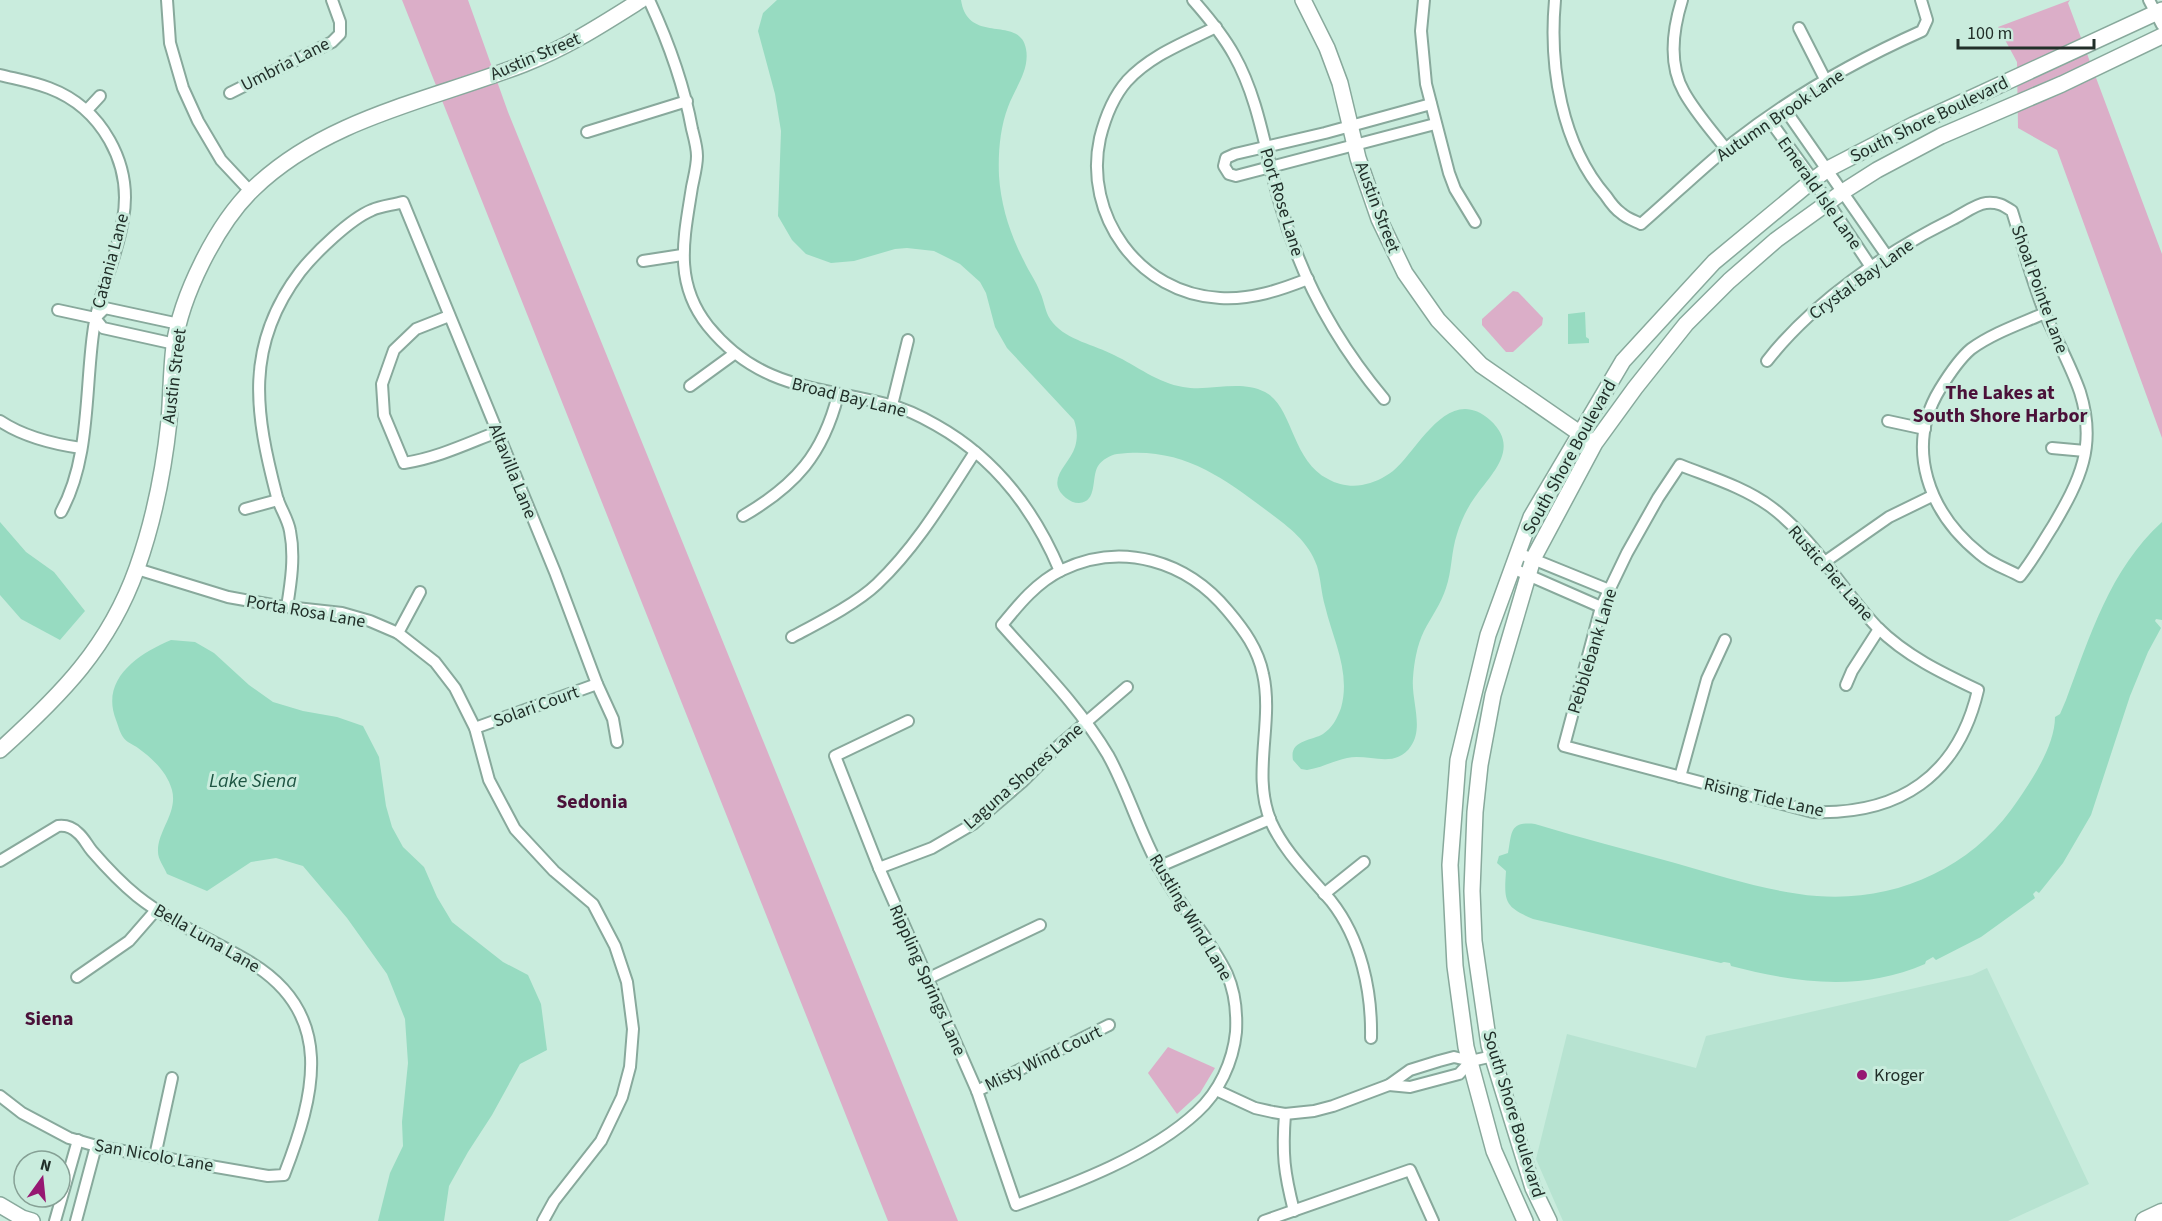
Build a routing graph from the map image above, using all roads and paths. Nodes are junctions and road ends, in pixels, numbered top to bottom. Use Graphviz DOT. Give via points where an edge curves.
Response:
graph roads {
  1 [pos="167,0"];
  2 [pos="332,0"];
  3 [pos="641,0"];
  4 [pos="649,0"];
  5 [pos="1193,0"];
  6 [pos="1303,0"];
  7 [pos="1424,0"];
  8 [pos="1555,0"];
  9 [pos="1682,0"];
  10 [pos="1921,0"];
  11 [pos="2157,12"];
  12 [pos="1216,27"];
  13 [pos="1799,28"];
  14 [pos="2162,36"];
  15 [pos="0,75"];
  16 [pos="1826,81"];
  17 [pos="230,93"];
  18 [pos="99,96"];
  19 [pos="687,100"];
  20 [pos="1431,104"];
  21 [pos="1784,108"];
  22 [pos="87,110"];
  23 [pos="1768,118"];
  24 [pos="1436,124"];
  25 [pos="1350,126"];
  26 [pos="587,132"];
  27 [pos="1355,144"];
  28 [pos="1265,146"];
  29 [pos="1726,149"];
  30 [pos="1270,167"];
  31 [pos="1828,169"];
  32 [pos="1813,180"];
  33 [pos="250,191"];
  34 [pos="1844,191"];
  35 [pos="1828,202"];
  36 [pos="2001,203"];
  37 [pos="1475,222"];
  38 [pos="682,255"];
  39 [pos="1887,256"];
  40 [pos="643,261"];
  41 [pos="1871,267"];
  42 [pos="1308,279"];
  43 [pos="58,310"];
  44 [pos="2045,314"];
  45 [pos="448,316"];
  46 [pos="95,318"];
  47 [pos="179,324"];
  48 [pos="909,340"];
  49 [pos="175,345"];
  50 [pos="734,354"];
  51 [pos="1767,361"];
  52 [pos="690,386"];
  53 [pos="838,394"];
  54 [pos="1384,399"];
  55 [pos="892,405"];
  56 [pos="0,421"];
  57 [pos="1888,421"];
  58 [pos="1925,429"];
  59 [pos="497,432"];
  60 [pos="1580,434"];
  61 [pos="1595,443"];
  62 [pos="81,448"];
  63 [pos="2052,448"];
  64 [pos="2085,451"];
  65 [pos="975,452"];
  66 [pos="1680,465"];
  67 [pos="1932,496"];
  68 [pos="278,500"];
  69 [pos="245,509"];
  70 [pos="61,512"];
  71 [pos="743,516"];
  72 [pos="1518,553"];
  73 [pos="1533,559"];
  74 [pos="1826,561"];
  75 [pos="137,568"];
  76 [pos="1512,568"];
  77 [pos="1060,571"];
  78 [pos="1528,575"];
  79 [pos="1609,590"];
  80 [pos="420,592"];
  81 [pos="287,607"];
  82 [pos="1602,607"];
  83 [pos="1879,629"];
  84 [pos="398,633"];
  85 [pos="792,637"];
  86 [pos="1725,640"];
  87 [pos="597,684"];
  88 [pos="1846,685"];
  89 [pos="1127,687"];
  90 [pos="1978,690"];
  91 [pos="908,721"];
  92 [pos="1086,722"];
  93 [pos="475,728"];
  94 [pos="617,742"];
  95 [pos="1564,746"];
  96 [pos="0,750"];
  97 [pos="1680,777"];
  98 [pos="1270,819"];
  99 [pos="0,861"];
  100 [pos="1364,862"];
  101 [pos="1158,867"];
  102 [pos="879,868"];
  103 [pos="1324,894"];
  104 [pos="156,910"];
  105 [pos="1040,925"];
  106 [pos="77,977"];
  107 [pos="927,979"];
  108 [pos="1109,1025"];
  109 [pos="1371,1038"];
  110 [pos="1492,1056"];
  111 [pos="1471,1061"];
  112 [pos="172,1078"];
  113 [pos="1389,1085"];
  114 [pos="1216,1090"];
  115 [pos="977,1091"];
  116 [pos="0,1096"];
  117 [pos="1286,1114"];
  118 [pos="78,1140"];
  119 [pos="96,1146"];
  120 [pos="155,1156"];
  121 [pos="72,1162"];
  122 [pos="284,1175"];
  123 [pos="72,1186"];
  124 [pos="85,1189"];
  125 [pos="0,1205"];
  126 [pos="1016,1205"];
  127 [pos="1294,1211"];
  128 [pos="2162,1213"];
  129 [pos="32,1221"];
  130 [pos="76,1221"];
  131 [pos="543,1221"];
  132 [pos="1264,1221"];
  133 [pos="1433,1221"];
  134 [pos="1525,1221"];
  135 [pos="1549,1221"];
  136 [pos="2145,1221"];
  1 -- 33 [label="street" via="170,43 183,88 221,159"];
  2 -- 17 [label="street, Umbria Lane" via="340,22 340,34 332,42"];
  3 -- 33 [label="street, Austin Street" via="558,50 339,131 307,148"];
  4 -- 19 [label="street, Broad Bay Lane"];
  5 -- 12 [label="street, Port Rose Lane"];
  6 -- 25 [label="street, Austin Street" via="1337,74"];
  7 -- 20 [label="street" via="1422,53"];
  8 -- 29 [label="street, Autumn Brook Lane" via="1552,26 1558,93 1586,171 1621,214 1641,224"];
  9 -- 29 [label="street" via="1674,33 1674,62 1683,91"];
  10 -- 16 [label="street, Autumn Brook Lane" via="1927,20 1922,31"];
  11 -- 31 [label="street, South Shore Boulevard" via="1923,120"];
  12 -- 28 [label="street, Port Rose Lane" via="1248,84"];
  12 -- 42 [label="street" via="1147,63 1117,95 1098,148 1097,179 1103,207 1132,258 1149,273 1182,290 1232,298 1266,294"];
  13 -- 16 [label="street"];
  14 -- 34 [label="street, South Shore Boulevard" via="1941,136"];
  15 -- 22 [label="street, Catania Lane" via="49,88"];
  16 -- 21 [label="street, Autumn Brook Lane"];
  18 -- 22 [label="street"];
  19 -- 26 [label="street"];
  19 -- 38 [label="street, Broad Bay Lane" via="697,155"];
  20 -- 24 [label="street"];
  20 -- 25 [label="street"];
  21 -- 23 [label="street, Autumn Brook Lane"];
  21 -- 31 [label="street, Emerald Isle Lane"];
  22 -- 46 [label="street, Catania Lane" via="96,118 120,162 126,193 120,234"];
  23 -- 29 [label="street, Autumn Brook Lane"];
  23 -- 32 [label="street, Emerald Isle Lane"];
  24 -- 27 [label="street"];
  24 -- 37 [label="street" via="1455,189"];
  25 -- 27 [label="street, Austin Street"];
  25 -- 28 [label="street"];
  27 -- 30 [label="street"];
  27 -- 60 [label="street, Austin Street" via="1379,219 1405,273 1438,320 1481,365"];
  28 -- 30 [label="street, Port Rose Lane"];
  28 -- 30 [label="street" via="1230,155 1224,166 1228,174 1236,176"];
  30 -- 42 [label="street, Port Rose Lane" via="1291,239"];
  31 -- 32 [label="street, South Shore Boulevard"];
  31 -- 34 [label="street, Emerald Isle Lane"];
  32 -- 35 [label="street, Emerald Isle Lane"];
  32 -- 60 [label="street, South Shore Boulevard" via="1714,262 1623,361"];
  33 -- 47 [label="street, Austin Street" via="202,261"];
  34 -- 35 [label="street, South Shore Boulevard"];
  34 -- 39 [label="street, Emerald Isle Lane"];
  35 -- 41 [label="street, Emerald Isle Lane"];
  35 -- 61 [label="street, South Shore Boulevard" via="1776,240 1686,324"];
  36 -- 39 [label="street, Crystal Bay Lane" via="1984,203"];
  36 -- 44 [label="street, Shoal Pointe Lane" via="2012,211"];
  38 -- 40 [label="street"];
  38 -- 50 [label="street, Broad Bay Lane" via="691,300"];
  39 -- 41 [label="street, Crystal Bay Lane"];
  41 -- 51 [label="street, Crystal Bay Lane" via="1808,317"];
  42 -- 54 [label="street, Port Rose Lane" via="1340,341"];
  43 -- 46 [label="street"];
  44 -- 58 [label="street" via="2000,331 1969,350 1931,403"];
  44 -- 64 [label="street, Shoal Pointe Lane" via="2079,390 2085,413"];
  45 -- 59 [label="street, Altavilla Lane"];
  45 -- 59 [label="street" via="416,329 394,351 382,384 384,415 404,463 435,456"];
  45 -- 68 [label="street, Altavilla Lane" via="403,202 371,210 309,260 273,319 260,367 262,433"];
  46 -- 47 [label="street" via="105,308"];
  46 -- 49 [label="street" via="103,328"];
  46 -- 62 [label="street, Catania Lane"];
  47 -- 49 [label="street, Austin Street"];
  48 -- 55 [label="street"];
  49 -- 75 [label="street, Austin Street" via="160,474"];
  50 -- 52 [label="street"];
  50 -- 53 [label="street, Broad Bay Lane" via="776,378"];
  53 -- 55 [label="street, Broad Bay Lane"];
  53 -- 71 [label="street" via="831,422 806,465 787,486"];
  55 -- 65 [label="street, Broad Bay Lane" via="950,433"];
  56 -- 62 [label="street" via="31,436"];
  57 -- 58 [label="street"];
  58 -- 67 [label="street" via="1923,449"];
  59 -- 87 [label="street, Altavilla Lane"];
  60 -- 61 [label="street, Austin Street"];
  60 -- 72 [label="street, South Shore Boulevard" via="1531,517"];
  61 -- 73 [label="street, South Shore Boulevard"];
  62 -- 70 [label="street, Catania Lane" via="76,478"];
  63 -- 64 [label="street"];
  64 -- 67 [label="street, Shoal Pointe Lane" via="2074,490 2020,576 1981,556 1958,535"];
  65 -- 77 [label="street, Broad Bay Lane" via="1018,495 1037,523"];
  65 -- 85 [label="street" via="929,523 876,585"];
  66 -- 74 [label="street, Rustic Pier Lane" via="1734,486 1770,507"];
  66 -- 79 [label="street, Pebblebank Lane"];
  67 -- 74 [label="street" via="1888,517"];
  68 -- 69 [label="street"];
  68 -- 81 [label="street" via="290,528 291,584"];
  72 -- 73 [label="street"];
  72 -- 76 [label="street, South Shore Boulevard"];
  73 -- 78 [label="street, South Shore Boulevard"];
  73 -- 79 [label="street"];
  74 -- 83 [label="street, Rustic Pier Lane"];
  75 -- 81 [label="street, Porta Rosa Lane" via="228,597"];
  75 -- 96 [label="street, Austin Street" via="117,615 92,657 44,710"];
  76 -- 78 [label="street"];
  76 -- 111 [label="street, South Shore Boulevard" via="1488,635 1457,770 1450,865 1455,966"];
  77 -- 92 [label="street, Rustling Wind Lane" via="1038,585 1002,625"];
  77 -- 98 [label="street" via="1096,558 1144,559 1198,581 1223,604 1252,642 1264,675 1262,781"];
  78 -- 82 [label="street"];
  78 -- 110 [label="street, South Shore Boulevard" via="1493,695 1475,812 1474,941"];
  79 -- 82 [label="street, Pebblebank Lane"];
  80 -- 84 [label="street"];
  81 -- 84 [label="street, Porta Rosa Lane" via="342,613"];
  82 -- 95 [label="street, Pebblebank Lane"];
  83 -- 88 [label="street"];
  83 -- 90 [label="street, Rustic Pier Lane" via="1926,665"];
  84 -- 93 [label="street, Porta Rosa Lane" via="435,662 455,688"];
  86 -- 97 [label="street" via="1707,679"];
  87 -- 93 [label="street, Solari Court"];
  87 -- 94 [label="street, Altavilla Lane" via="613,719"];
  89 -- 92 [label="street, Laguna Shores Lane"];
  90 -- 97 [label="street, Rising Tide Lane" via="1966,729 1951,753 1914,790 1881,805 1839,813 1813,812"];
  91 -- 102 [label="street, Rippling Springs Lane" via="835,756"];
  92 -- 101 [label="street, Rustling Wind Lane" via="1121,781"];
  92 -- 102 [label="street, Laguna Shores Lane" via="973,824 932,848"];
  93 -- 131 [label="street, Porta Rosa Lane" via="489,780 515,830 593,904 615,946 632,1014 630,1067 622,1097 601,1141"];
  95 -- 97 [label="street, Rising Tide Lane"];
  98 -- 101 [label="street"];
  98 -- 103 [label="street" via="1287,849"];
  99 -- 104 [label="street, Bella Luna Lane" via="58,826 68,825 136,895"];
  100 -- 103 [label="street"];
  101 -- 114 [label="street, Rustling Wind Lane" via="1207,940 1232,986 1237,1022 1235,1041"];
  102 -- 107 [label="street, Rippling Springs Lane"];
  103 -- 109 [label="street" via="1359,954"];
  104 -- 106 [label="street" via="129,941"];
  104 -- 122 [label="street, Bella Luna Lane" via="265,972 294,1005 305,1027 311,1049 310,1092"];
  105 -- 107 [label="street"];
  107 -- 115 [label="street, Rippling Springs Lane"];
  108 -- 115 [label="street, Misty Wind Court"];
  110 -- 111 [label="street"];
  110 -- 135 [label="street, South Shore Boulevard" via="1533,1188"];
  111 -- 113 [label="street" via="1454,1057 1439,1061 1410,1070"];
  111 -- 113 [label="street" via="1459,1074 1410,1087"];
  111 -- 134 [label="street, South Shore Boulevard" via="1494,1151"];
  112 -- 120 [label="street"];
  113 -- 117 [label="street" via="1333,1106"];
  114 -- 117 [label="street" via="1255,1108"];
  114 -- 126 [label="street, Rustling Wind Lane" via="1198,1112 1148,1146 1078,1182"];
  115 -- 126 [label="street, Rippling Springs Lane"];
  116 -- 118 [label="street, San Nicolo Lane" via="44,1126"];
  117 -- 127 [label="street" via="1282,1148"];
  118 -- 119 [label="street, San Nicolo Lane"];
  118 -- 121 [label="street"];
  119 -- 120 [label="street, San Nicolo Lane"];
  119 -- 124 [label="street"];
  120 -- 122 [label="street, San Nicolo Lane" via="268,1176"];
  123 -- 124 [label="street"];
  124 -- 130 [label="street"];
  125 -- 129 [label="street"];
  127 -- 132 [label="street"];
  127 -- 133 [label="street" via="1410,1170"];
  128 -- 136 [label="main road"];
}
